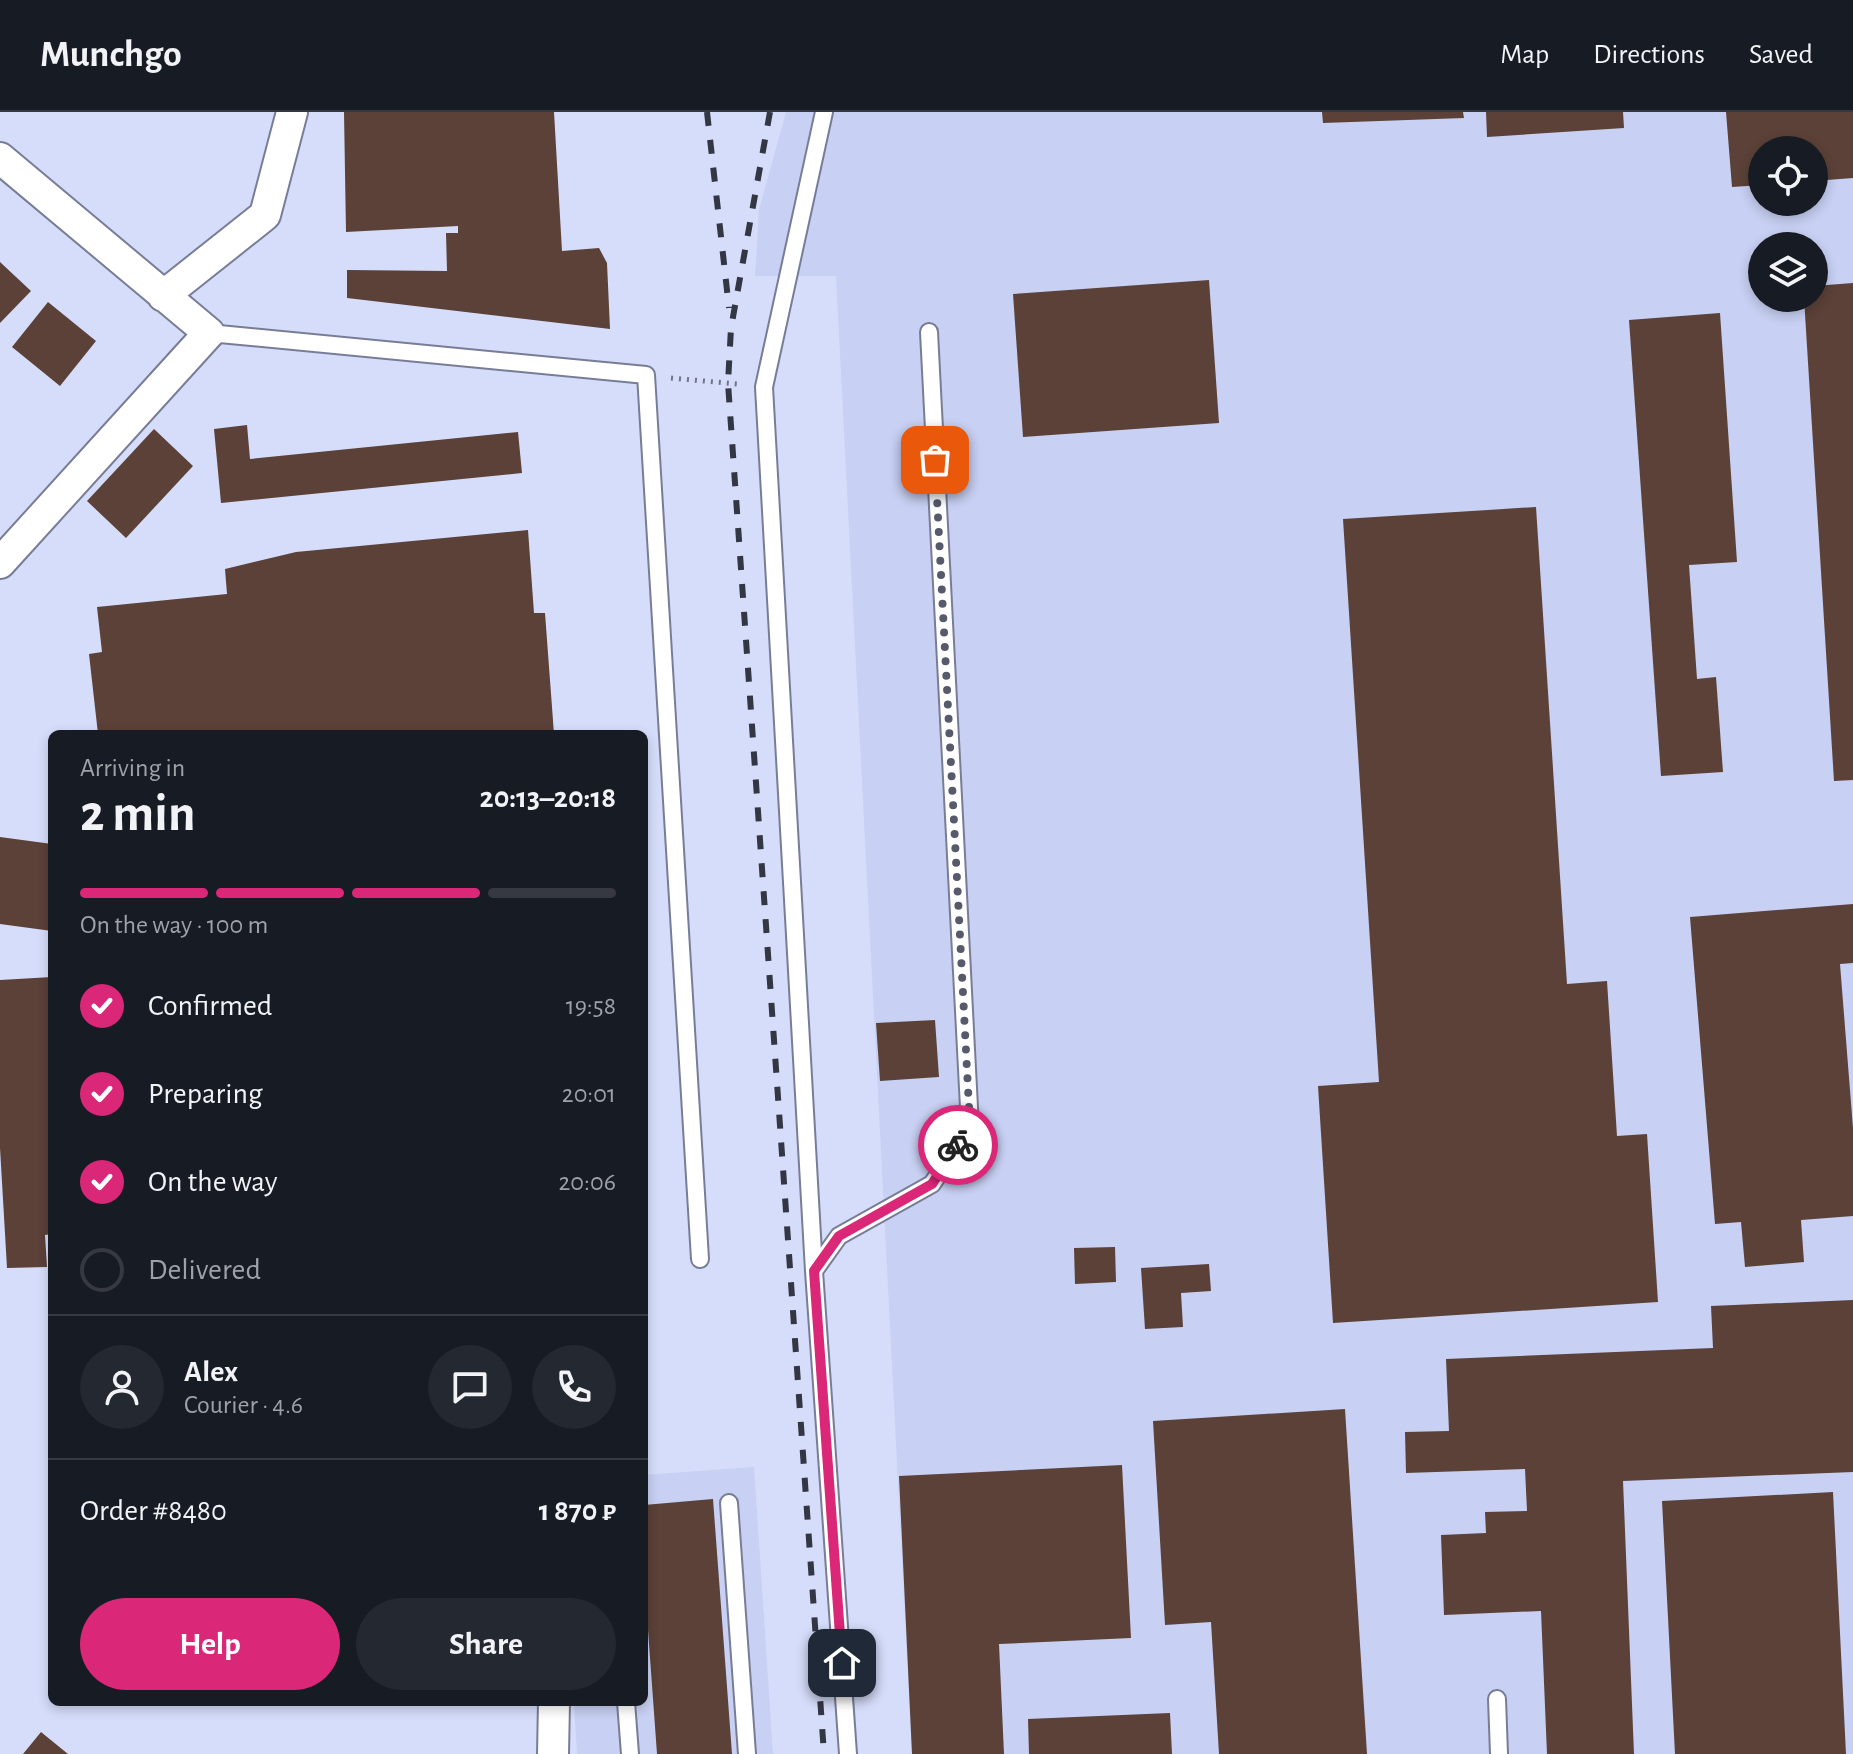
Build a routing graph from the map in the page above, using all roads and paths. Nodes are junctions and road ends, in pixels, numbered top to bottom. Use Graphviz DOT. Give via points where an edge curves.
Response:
graph roads {
  1 [pos="292,112"];
  2 [pos="824,112"];
  3 [pos="0,158"];
  4 [pos="163,296"];
  5 [pos="929,332"];
  6 [pos="209,333"];
  7 [pos="646,375"];
  8 [pos="764,387"];
  9 [pos="0,563"];
  10 [pos="700,1259"];
  11 [pos="814,1271"];
  12 [pos="729,1503"];
  13 [pos="1497,1699"];
  14 [pos="554,1706"];
  15 [pos="626,1706"];
  16 [pos="553,1754"];
  17 [pos="630,1754"];
  18 [pos="747,1754"];
  19 [pos="848,1754"];
  20 [pos="1499,1754"];
  1 -- 4 [label="street" via="265,215"];
  2 -- 8 [label="lane"];
  3 -- 4 [label="street"];
  4 -- 6 [label="street"];
  5 -- 11 [label="lane" via="970,1127 932,1184 839,1236"];
  6 -- 7 [label="lane"];
  6 -- 9 [label="street"];
  7 -- 8 [label="path"];
  7 -- 10 [label="lane"];
  8 -- 11 [label="lane"];
  11 -- 19 [label="lane"];
  12 -- 18 [label="lane"];
  13 -- 20 [label="lane"];
  14 -- 16 [label="street"];
  15 -- 17 [label="lane"];
}
